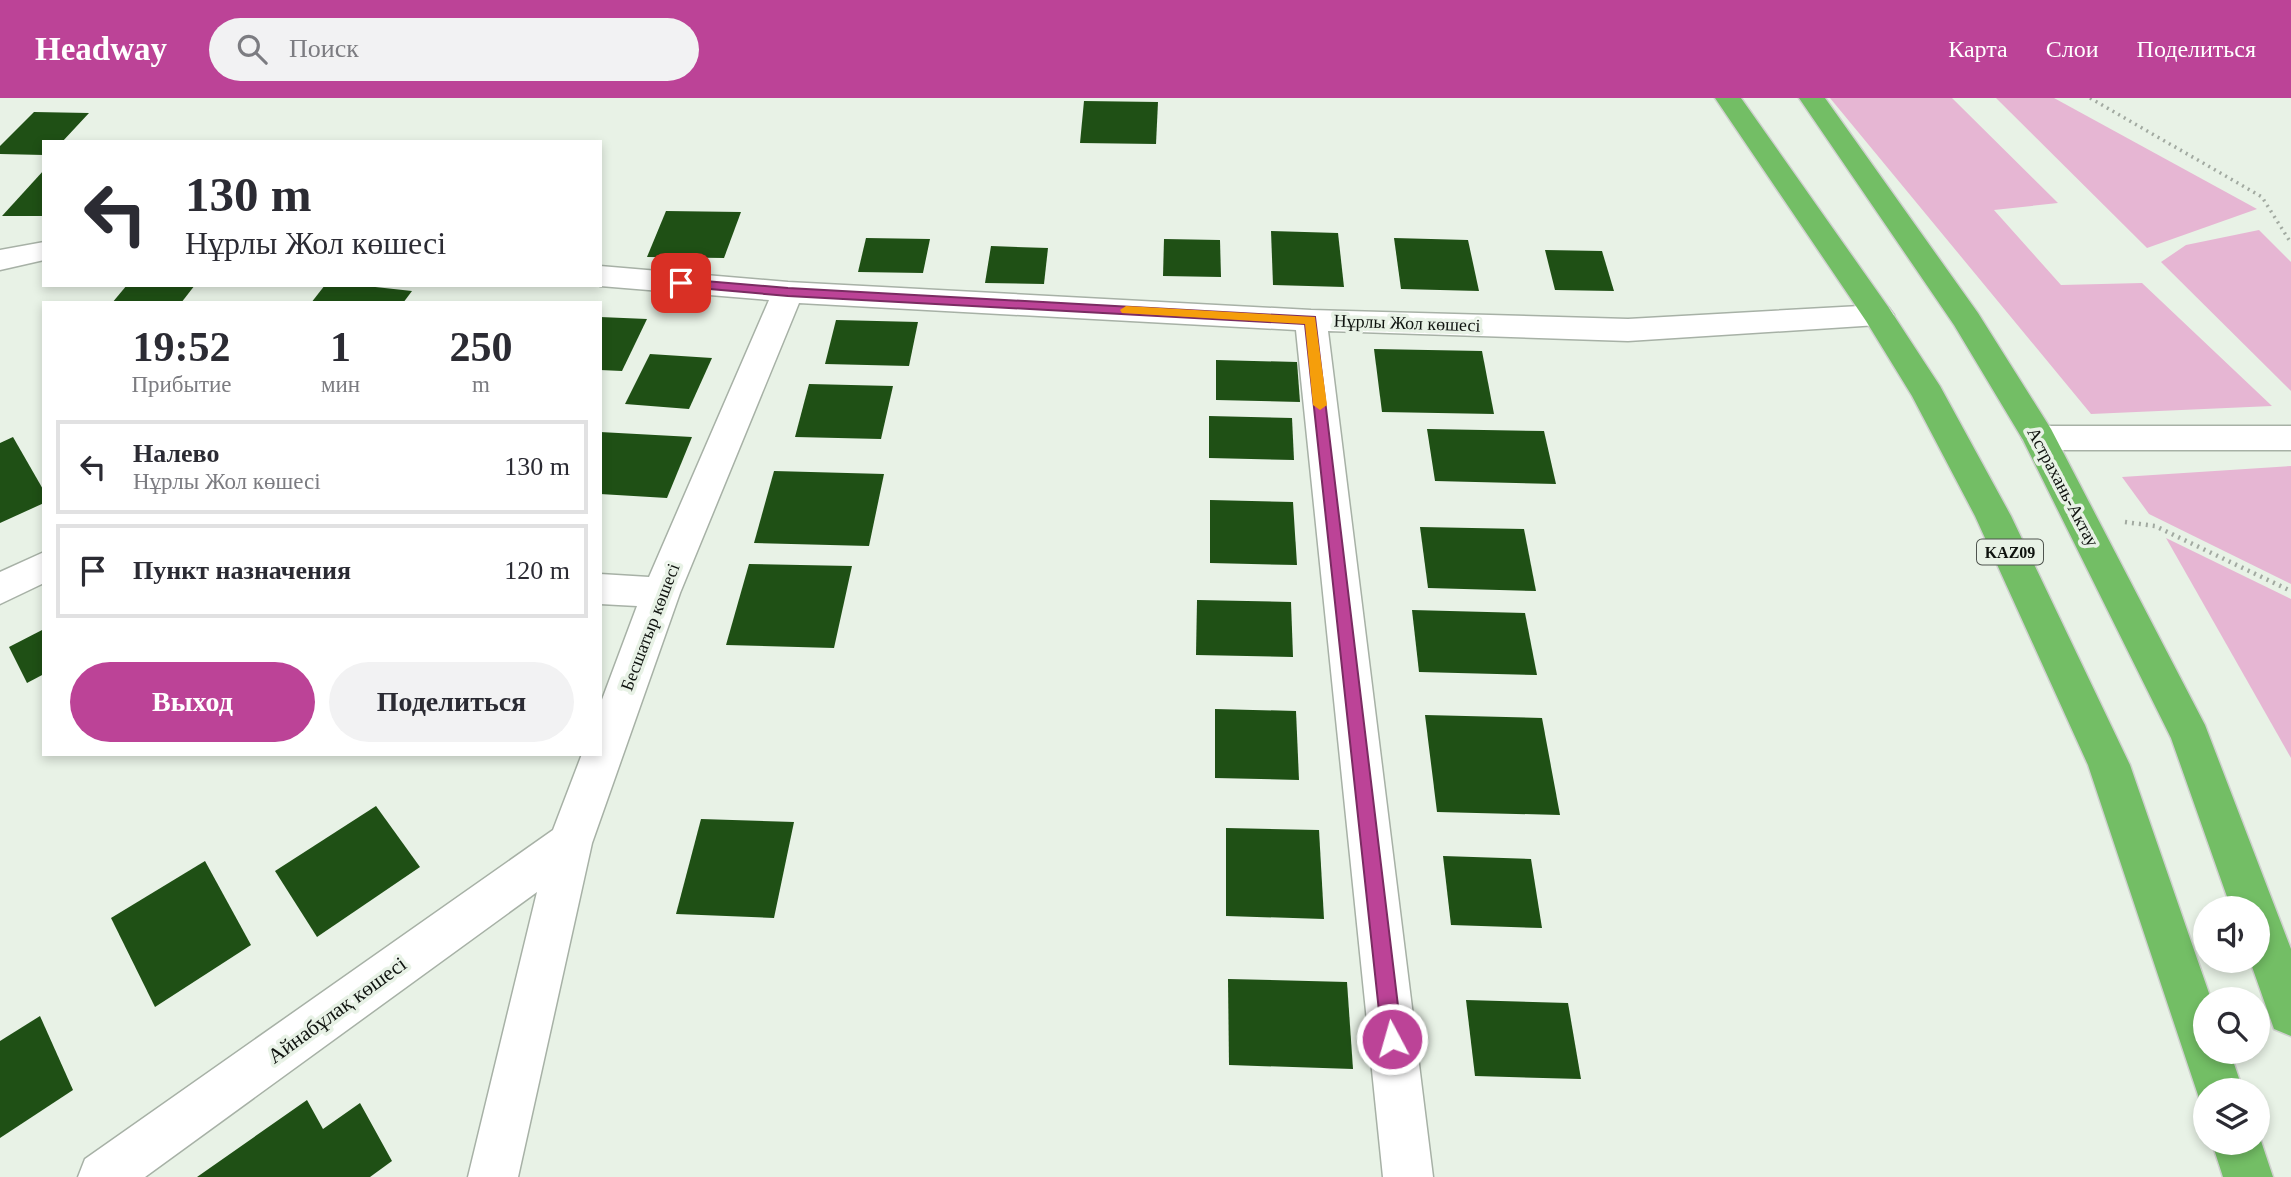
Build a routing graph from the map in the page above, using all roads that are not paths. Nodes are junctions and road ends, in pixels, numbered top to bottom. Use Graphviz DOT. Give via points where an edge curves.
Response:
graph roads {
  1 [pos="1728,98"];
  2 [pos="1812,98"];
  3 [pos="42,251"];
  4 [pos="0,260"];
  5 [pos="602,276"];
  6 [pos="788,292"];
  7 [pos="1878,315"];
  8 [pos="1311,320"];
  9 [pos="2039,438"];
  10 [pos="2291,438"];
  11 [pos="42,567"];
  12 [pos="0,589"];
  13 [pos="602,589"];
  14 [pos="661,593"];
  15 [pos="602,755"];
  16 [pos="602,756"];
  17 [pos="570,843"];
  18 [pos="2249,896"];
  19 [pos="2270,954"];
  20 [pos="2193,1012"];
  21 [pos="2291,1013"];
  22 [pos="2241,1155"];
  23 [pos="103,1177"];
  24 [pos="493,1177"];
  25 [pos="1408,1177"];
  26 [pos="2248,1177"];
  1 -- 7 [label="highway, KAZ09"];
  2 -- 9 [label="highway, Астрахань-Актау" via="1967,320"];
  3 -- 4 [label="street"];
  5 -- 6 [label="street, Нұрлы Жол көшесі"];
  6 -- 8 [label="street, Нұрлы Жол көшесі"];
  6 -- 14 [label="street, Бесшатыр көшесі"];
  7 -- 8 [label="street, Нұрлы Жол көшесі" via="1628,330"];
  7 -- 20 [label="highway, KAZ09" via="1928,394 1993,516 2109,765"];
  8 -- 25 [label="street"];
  9 -- 10 [label="street"];
  9 -- 18 [label="highway, Астрахань-Актау" via="2191,737"];
  11 -- 12 [label="street"];
  13 -- 14 [label="street"];
  14 -- 15 [label="street, Бесшатыр көшесі"];
  16 -- 17 [label="street, Бесшатыр көшесі"];
  17 -- 23 [label="street, Айнабұлақ көшесі"];
  17 -- 24 [label="street, Бесшатыр көшесі"];
  19 -- 21 [label="highway"];
  22 -- 26 [label="highway"];
}
